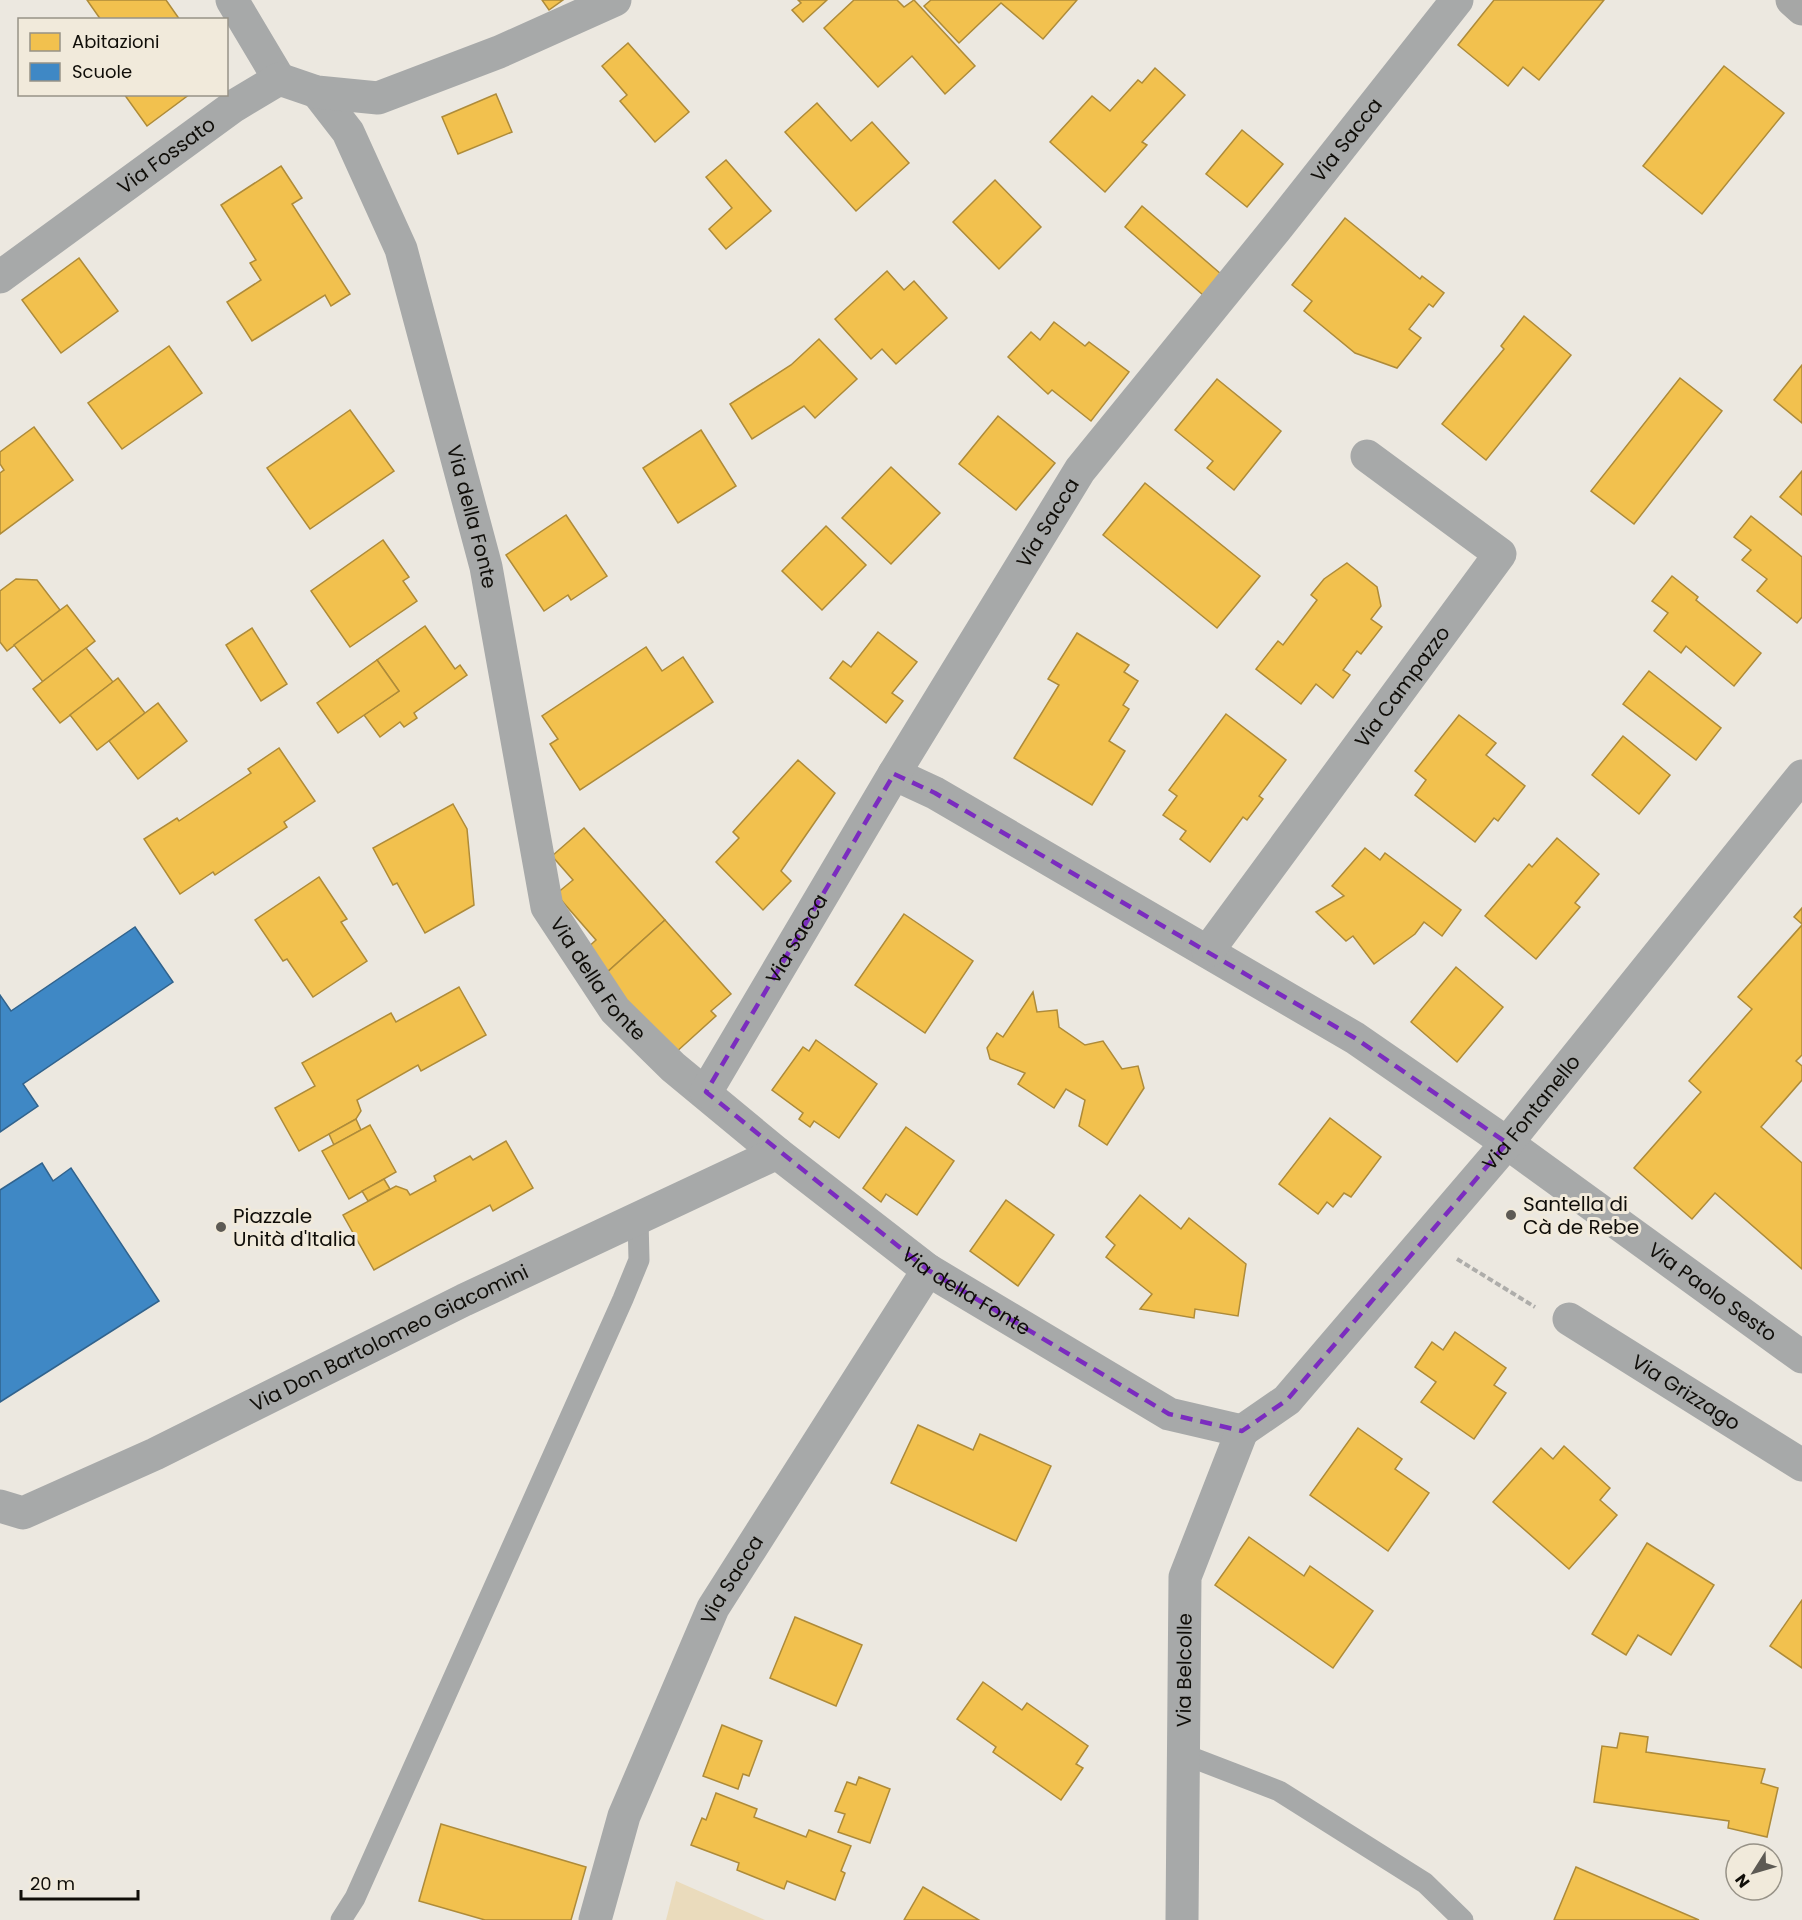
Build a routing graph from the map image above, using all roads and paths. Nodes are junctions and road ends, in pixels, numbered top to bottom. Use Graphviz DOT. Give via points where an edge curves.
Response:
graph roads {
  1 [pos="232,0"];
  2 [pos="615,0"];
  3 [pos="1457,0"];
  4 [pos="1792,0"];
  5 [pos="1802,9"];
  6 [pos="279,79"];
  7 [pos="317,92"];
  8 [pos="0,277"];
  9 [pos="1367,456"];
  10 [pos="894,774"];
  11 [pos="1802,776"];
  12 [pos="1208,951"];
  13 [pos="706,1092"];
  14 [pos="1507,1143"];
  15 [pos="777,1153"];
  16 [pos="638,1219"];
  17 [pos="1424,1240"];
  18 [pos="928,1270"];
  19 [pos="1569,1319"];
  20 [pos="1802,1357"];
  21 [pos="1242,1431"];
  22 [pos="1802,1465"];
  23 [pos="0,1506"];
  24 [pos="1183,1754"];
  25 [pos="341,1920"];
  26 [pos="595,1920"];
  27 [pos="1182,1920"];
  28 [pos="1463,1920"];
  1 -- 6 [label="street"];
  2 -- 7 [label="street" via="499,52 378,98"];
  3 -- 10 [label="street, Via Sacca" via="1080,470"];
  4 -- 5 [label="main road"];
  6 -- 7 [label="street"];
  6 -- 8 [label="street, Via Fossato" via="234,106"];
  7 -- 13 [label="street, Via della Fonte" via="348,132 401,249 486,567 547,907 615,1010 673,1067"];
  9 -- 12 [label="street, Via Campazzo" via="1500,554"];
  10 -- 12 [label="street" via="935,793"];
  10 -- 13 [label="street, Via Sacca"];
  11 -- 14 [label="street, Via Fontanello"];
  12 -- 14 [label="street" via="1355,1038"];
  13 -- 15 [label="street, Via della Fonte"];
  14 -- 17 [label="street, Via Fontanello"];
  14 -- 20 [label="street, Via Paolo Sesto"];
  15 -- 16 [label="street, Via Don Bartolomeo Giacomini"];
  15 -- 18 [label="street, Via della Fonte"];
  16 -- 23 [label="street, Via Don Bartolomeo Giacomini" via="464,1300 155,1454 22,1513"];
  16 -- 25 [label="lane" via="639,1260 623,1299 360,1887"];
  17 -- 19 [label="path" via="1544,1312"];
  17 -- 21 [label="street, Via Fontanello" via="1287,1400"];
  18 -- 21 [label="street, Via della Fonte" via="1169,1414"];
  18 -- 26 [label="street, Via Sacca" via="713,1608 624,1816"];
  19 -- 22 [label="street, Via Grizzago"];
  21 -- 24 [label="street, Via Belcolle" via="1185,1577"];
  24 -- 27 [label="street, Via Belcolle"];
  24 -- 28 [label="lane" via="1279,1791 1425,1883"];
}
